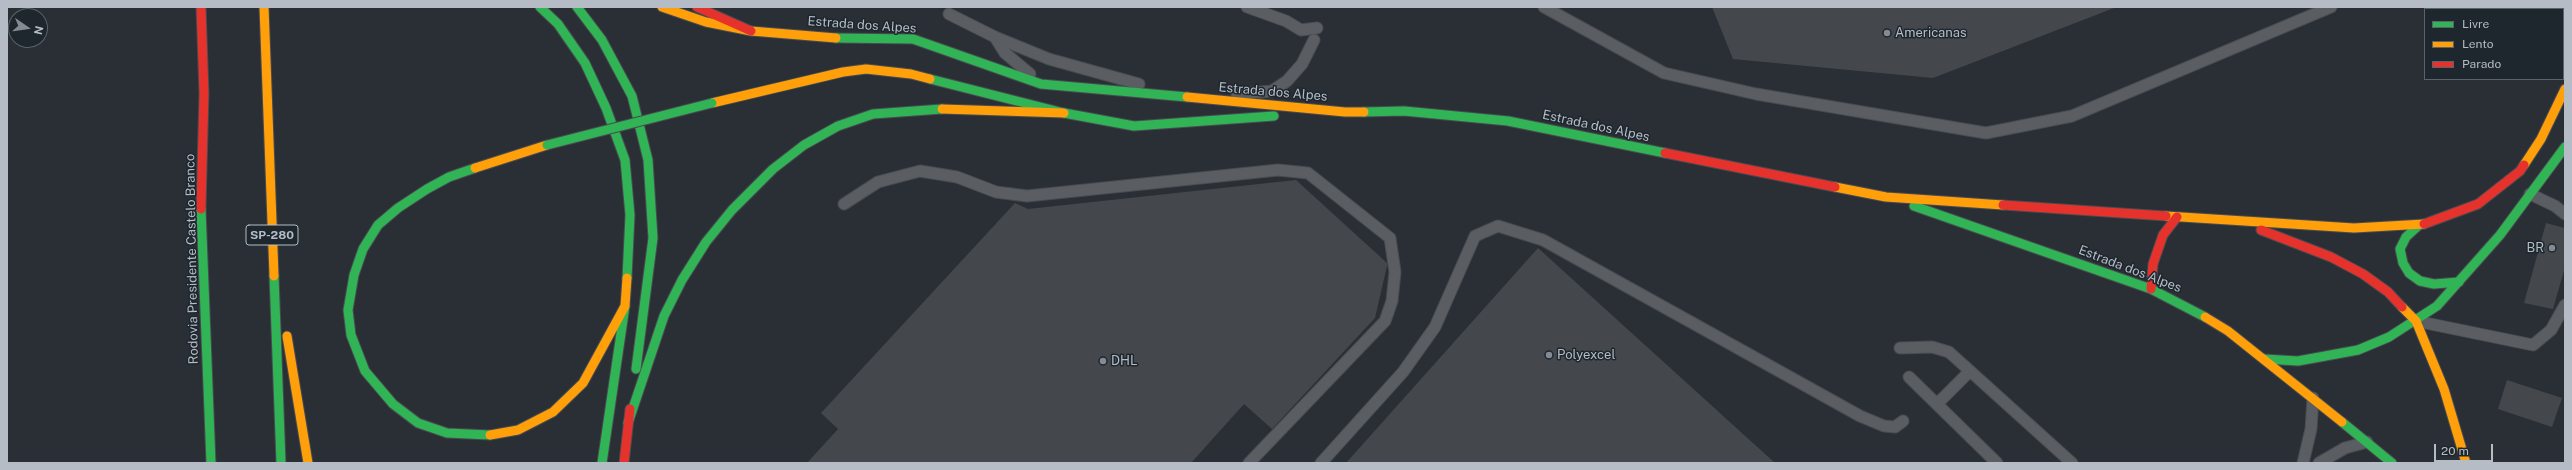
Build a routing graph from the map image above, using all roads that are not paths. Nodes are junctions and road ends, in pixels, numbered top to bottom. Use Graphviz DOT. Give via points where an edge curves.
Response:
graph roads {
  1 [pos="201,7"];
  2 [pos="264,7"];
  3 [pos="540,7"];
  4 [pos="577,7"];
  5 [pos="662,7"];
  6 [pos="697,7"];
  7 [pos="1247,7"];
  8 [pos="1544,7"];
  9 [pos="2331,7"];
  10 [pos="948,14"];
  11 [pos="1317,28"];
  12 [pos="751,31"];
  13 [pos="995,37"];
  14 [pos="1314,40"];
  15 [pos="1041,84"];
  16 [pos="2565,89"];
  17 [pos="1346,112"];
  18 [pos="1064,113"];
  19 [pos="2565,147"];
  20 [pos="2530,194"];
  21 [pos="1886,197"];
  22 [pos="844,204"];
  23 [pos="2565,214"];
  24 [pos="2177,217"];
  25 [pos="2235,221"];
  26 [pos="2418,226"];
  27 [pos="273,253"];
  28 [pos="2459,282"];
  29 [pos="2151,289"];
  30 [pos="2565,305"];
  31 [pos="625,306"];
  32 [pos="2416,321"];
  33 [pos="1900,348"];
  34 [pos="2264,359"];
  35 [pos="1970,370"];
  36 [pos="1909,377"];
  37 [pos="2313,397"];
  38 [pos="1937,404"];
  39 [pos="1904,421"];
  40 [pos="628,423"];
  41 [pos="2367,442"];
  42 [pos="2465,460"];
  43 [pos="211,463"];
  44 [pos="281,463"];
  45 [pos="308,463"];
  46 [pos="602,463"];
  47 [pos="624,463"];
  48 [pos="1249,463"];
  49 [pos="1321,463"];
  50 [pos="1998,463"];
  51 [pos="2072,463"];
  52 [pos="2303,463"];
  53 [pos="2319,463"];
  54 [pos="2392,463"];
  55 [pos="2456,463"];
  1 -- 43 [label="main road, Rodovia Presidente Castelo Branco" via="204,93 201,202"];
  2 -- 27 [label="main road, SP-280"];
  3 -- 31 [label="main road" via="558,24 585,63 606,108 625,160 630,215"];
  4 -- 40 [label="main road" via="602,40 632,96 648,160 652,238"];
  5 -- 12 [label="main road, Estrada dos Alpes" via="706,22"];
  6 -- 12 [label="main road"];
  7 -- 11 [label="lane" via="1286,21 1301,30"];
  8 -- 9 [label="lane" via="1664,73 1756,94 1986,133 2072,116"];
  10 -- 13 [label="lane"];
  12 -- 15 [label="main road, Estrada dos Alpes" via="864,40 913,39"];
  13 -- 14 [label="lane" via="1049,59 1136,83 1186,92 1240,94 1272,91 1287,81 1302,64"];
  13 -- 15 [label="lane" via="1005,53"];
  15 -- 17 [label="main road, Estrada dos Alpes"];
  16 -- 26 [label="main road" via="2541,139 2520,171 2478,204"];
  17 -- 18 [label="main road" via="1134,126"];
  17 -- 21 [label="main road, Estrada dos Alpes" via="1404,111 1508,121"];
  18 -- 31 [label="main road, bridge" via="887,69 866,69 843,72 712,103 547,145 495,160 449,178 398,208 378,226 363,248 354,275 348,310 351,335 365,371 393,404 418,423 447,433 484,436 518,430 553,412 583,383"];
  18 -- 40 [label="main road" via="932,109 874,114 838,126 804,145 773,169 732,210 706,242 664,316"];
  19 -- 20 [label="main road"];
  20 -- 23 [label="lane"];
  20 -- 28 [label="main road" via="2500,235"];
  21 -- 24 [label="main road, Estrada dos Alpes"];
  21 -- 29 [label="main road, Estrada dos Alpes"];
  22 -- 48 [label="lane" via="878,182 920,171 957,177 996,192 1027,196 1278,170 1308,173 1390,238 1395,272 1392,301 1385,321"];
  24 -- 25 [label="main road, Estrada dos Alpes"];
  24 -- 29 [label="main road" via="2163,235 2153,264"];
  25 -- 26 [label="main road, Estrada dos Alpes" via="2354,228"];
  25 -- 32 [label="main road" via="2317,251 2363,274 2388,292"];
  26 -- 28 [label="main road" via="2406,237 2400,249 2403,263 2409,273 2420,281 2434,284"];
  27 -- 44 [label="main road, SP-280"];
  27 -- 45 [label="main road"];
  28 -- 32 [label="main road" via="2437,306"];
  29 -- 34 [label="main road, Estrada dos Alpes" via="2186,305 2228,331"];
  30 -- 32 [label="lane" via="2551,330 2533,345"];
  31 -- 46 [label="main road"];
  32 -- 34 [label="main road" via="2389,337 2350,352 2298,361"];
  32 -- 42 [label="main road" via="2444,389"];
  33 -- 35 [label="lane" via="1942,348"];
  34 -- 37 [label="main road, Estrada dos Alpes"];
  35 -- 38 [label="lane"];
  35 -- 51 [label="lane"];
  36 -- 38 [label="lane"];
  37 -- 41 [label="main road, Estrada dos Alpes"];
  37 -- 52 [label="lane" via="2311,429"];
  38 -- 50 [label="lane"];
  39 -- 49 [label="lane" via="1895,427 1884,426 1860,416 1543,240 1498,226 1475,236 1435,326 1403,372"];
  40 -- 47 [label="main road"];
  41 -- 53 [label="lane" via="2345,448"];
  41 -- 54 [label="main road, Estrada dos Alpes"];
  42 -- 55 [label="main road"];
}
